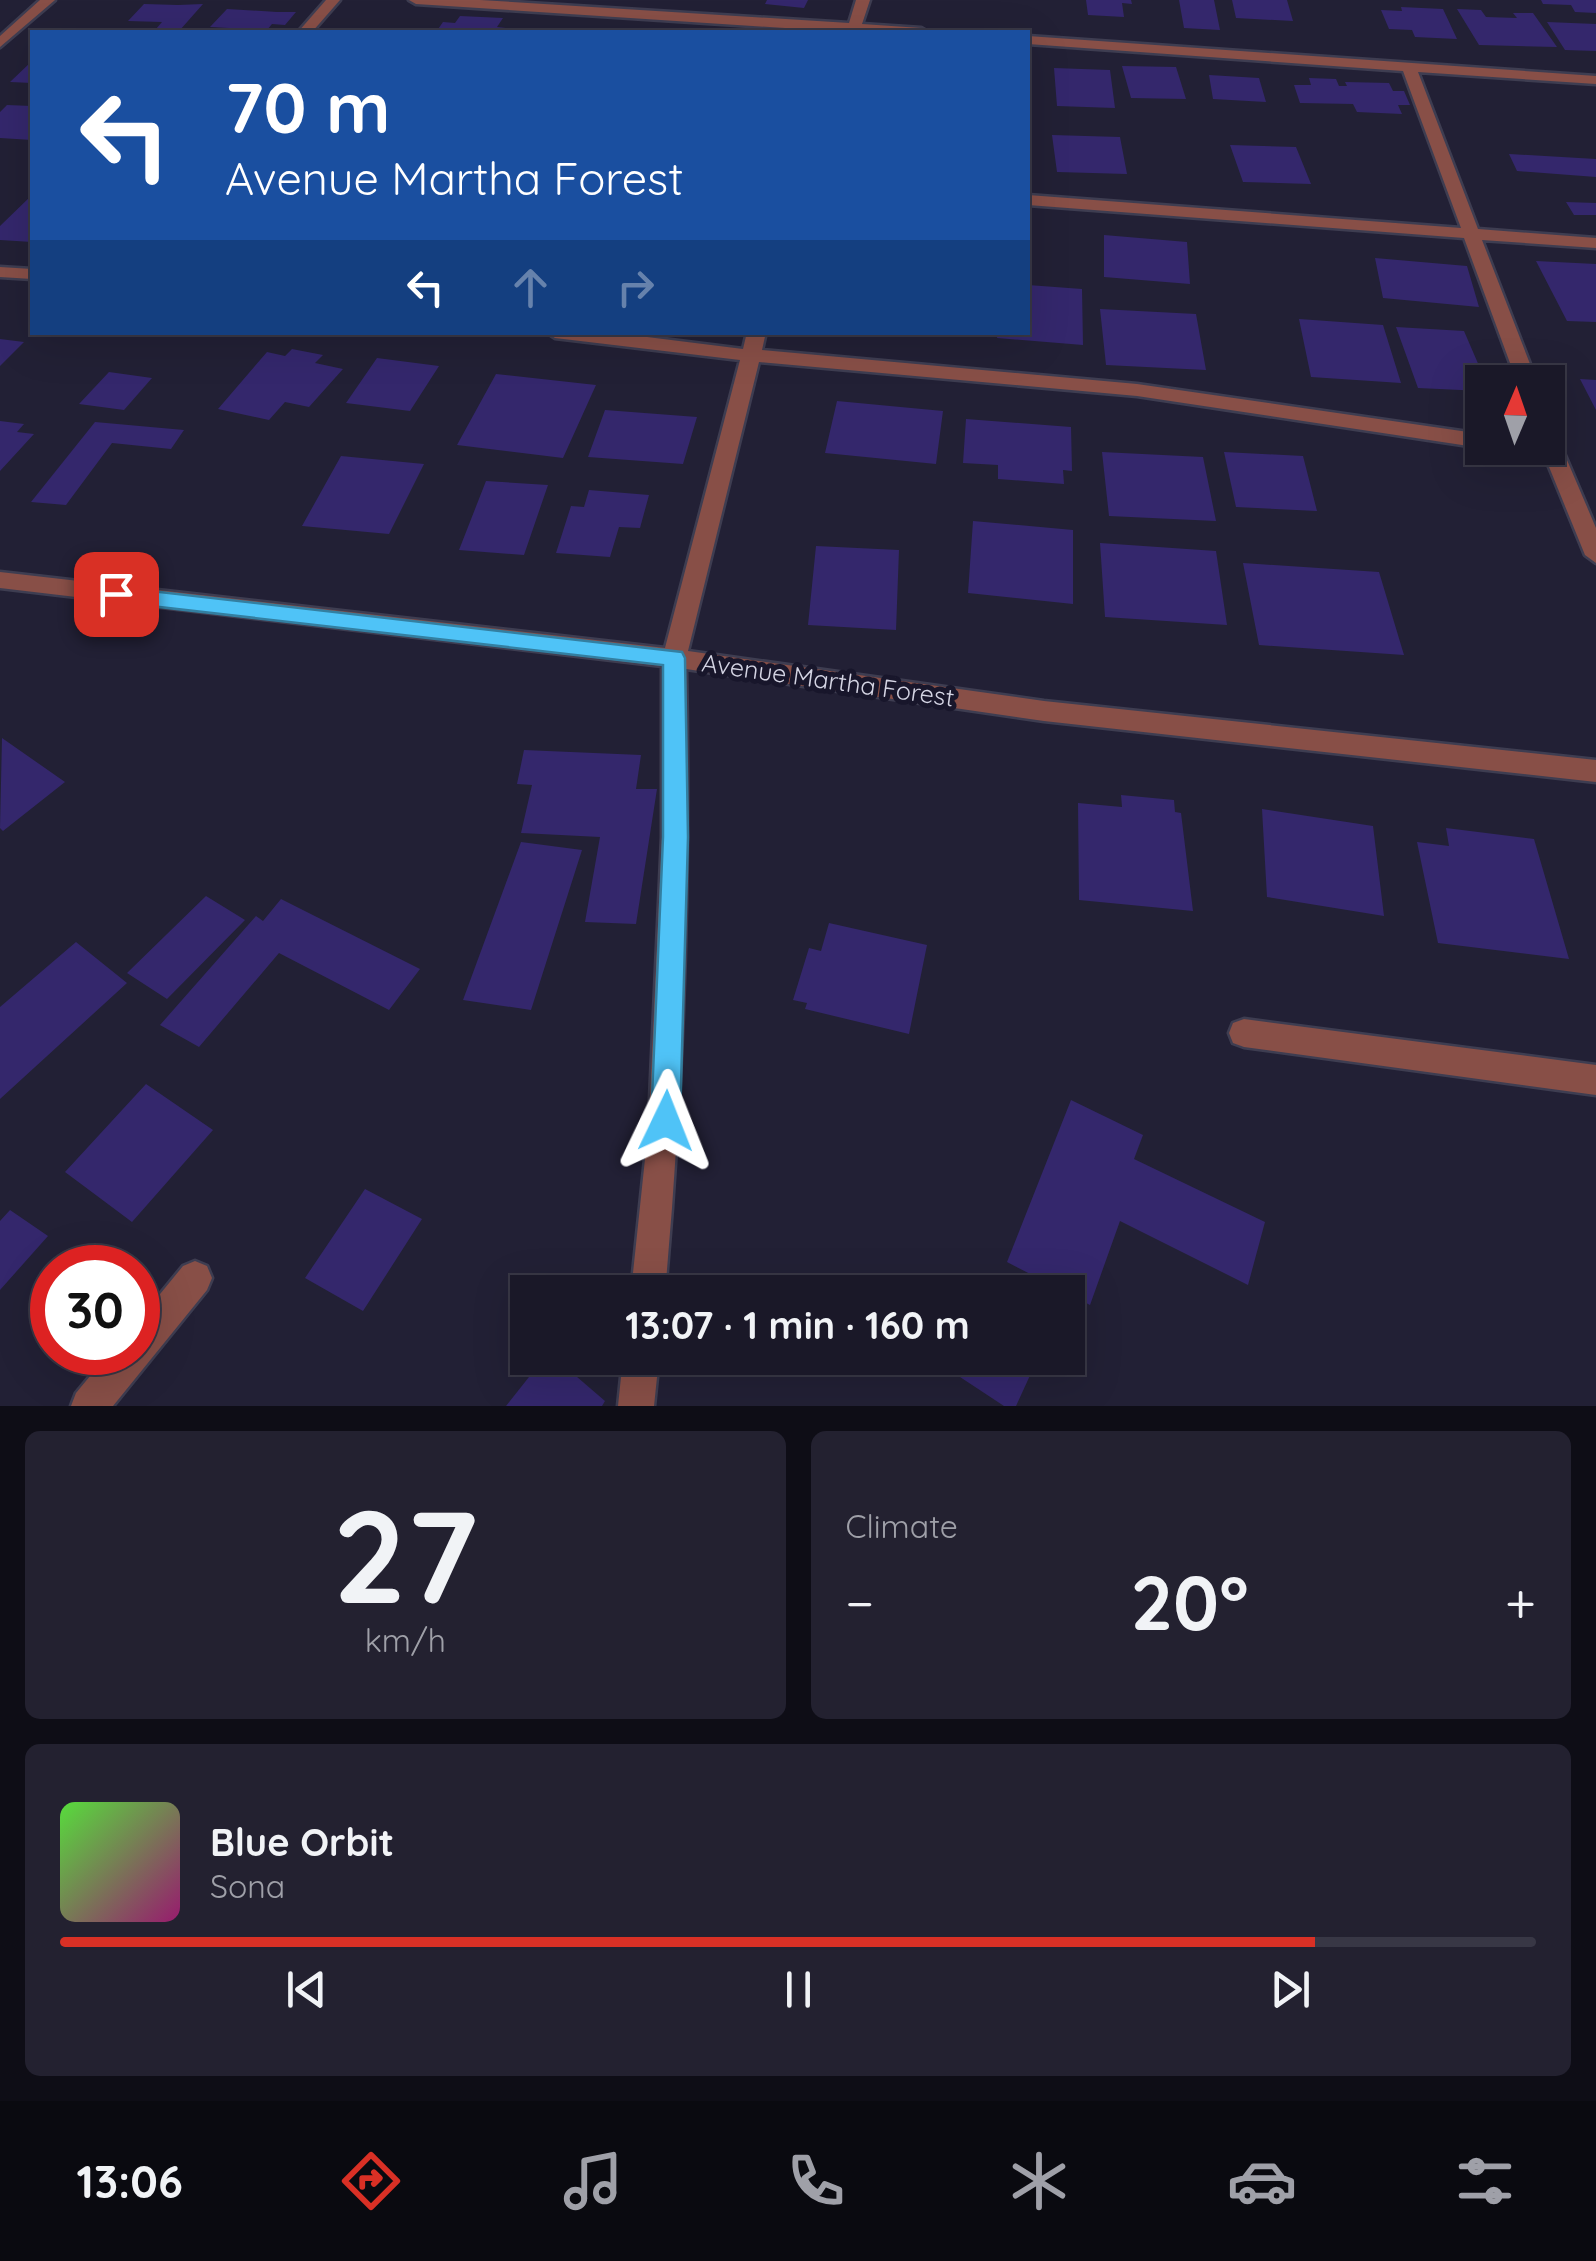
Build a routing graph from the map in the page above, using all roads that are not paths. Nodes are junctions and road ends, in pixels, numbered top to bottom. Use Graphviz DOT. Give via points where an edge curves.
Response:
graph roads {
  1 [pos="48,0"];
  2 [pos="333,0"];
  3 [pos="416,0"];
  4 [pos="864,0"];
  5 [pos="307,30"];
  6 [pos="854,30"];
  7 [pos="1030,40"];
  8 [pos="0,43"];
  9 [pos="1409,67"];
  10 [pos="1596,80"];
  11 [pos="1030,200"];
  12 [pos="1473,234"];
  13 [pos="1596,243"];
  14 [pos="0,272"];
  15 [pos="30,274"];
  16 [pos="580,335"];
  17 [pos="756,335"];
  18 [pos="750,355"];
  19 [pos="1521,365"];
  20 [pos="1465,438"];
  21 [pos="1558,465"];
  22 [pos="1596,555"];
  23 [pos="0,580"];
  24 [pos="674,658"];
  25 [pos="1596,771"];
  26 [pos="1244,1033"];
  27 [pos="1596,1080"];
  28 [pos="650,1275"];
  29 [pos="195,1278"];
  30 [pos="160,1321"];
  31 [pos="115,1375"];
  32 [pos="639,1375"];
  33 [pos="89,1406"];
  34 [pos="636,1406"];
  1 -- 8 [label="street"];
  2 -- 5 [label="street"];
  3 -- 6 [label="street" via="539,14"];
  4 -- 6 [label="street"];
  7 -- 9 [label="street"];
  9 -- 10 [label="street"];
  9 -- 12 [label="street"];
  11 -- 12 [label="street"];
  12 -- 13 [label="street"];
  12 -- 19 [label="street"];
  14 -- 15 [label="street"];
  16 -- 18 [label="street"];
  17 -- 18 [label="street"];
  18 -- 20 [label="street" via="1137,390"];
  18 -- 24 [label="street"];
  21 -- 22 [label="street"];
  23 -- 24 [label="street, Avenue Martha Forest"];
  24 -- 25 [label="street, Avenue Martha Forest" via="1044,711"];
  24 -- 28 [label="street" via="676,837 666,1121"];
  26 -- 27 [label="street"];
  29 -- 30 [label="street"];
  31 -- 33 [label="street"];
  32 -- 34 [label="street"];
}
